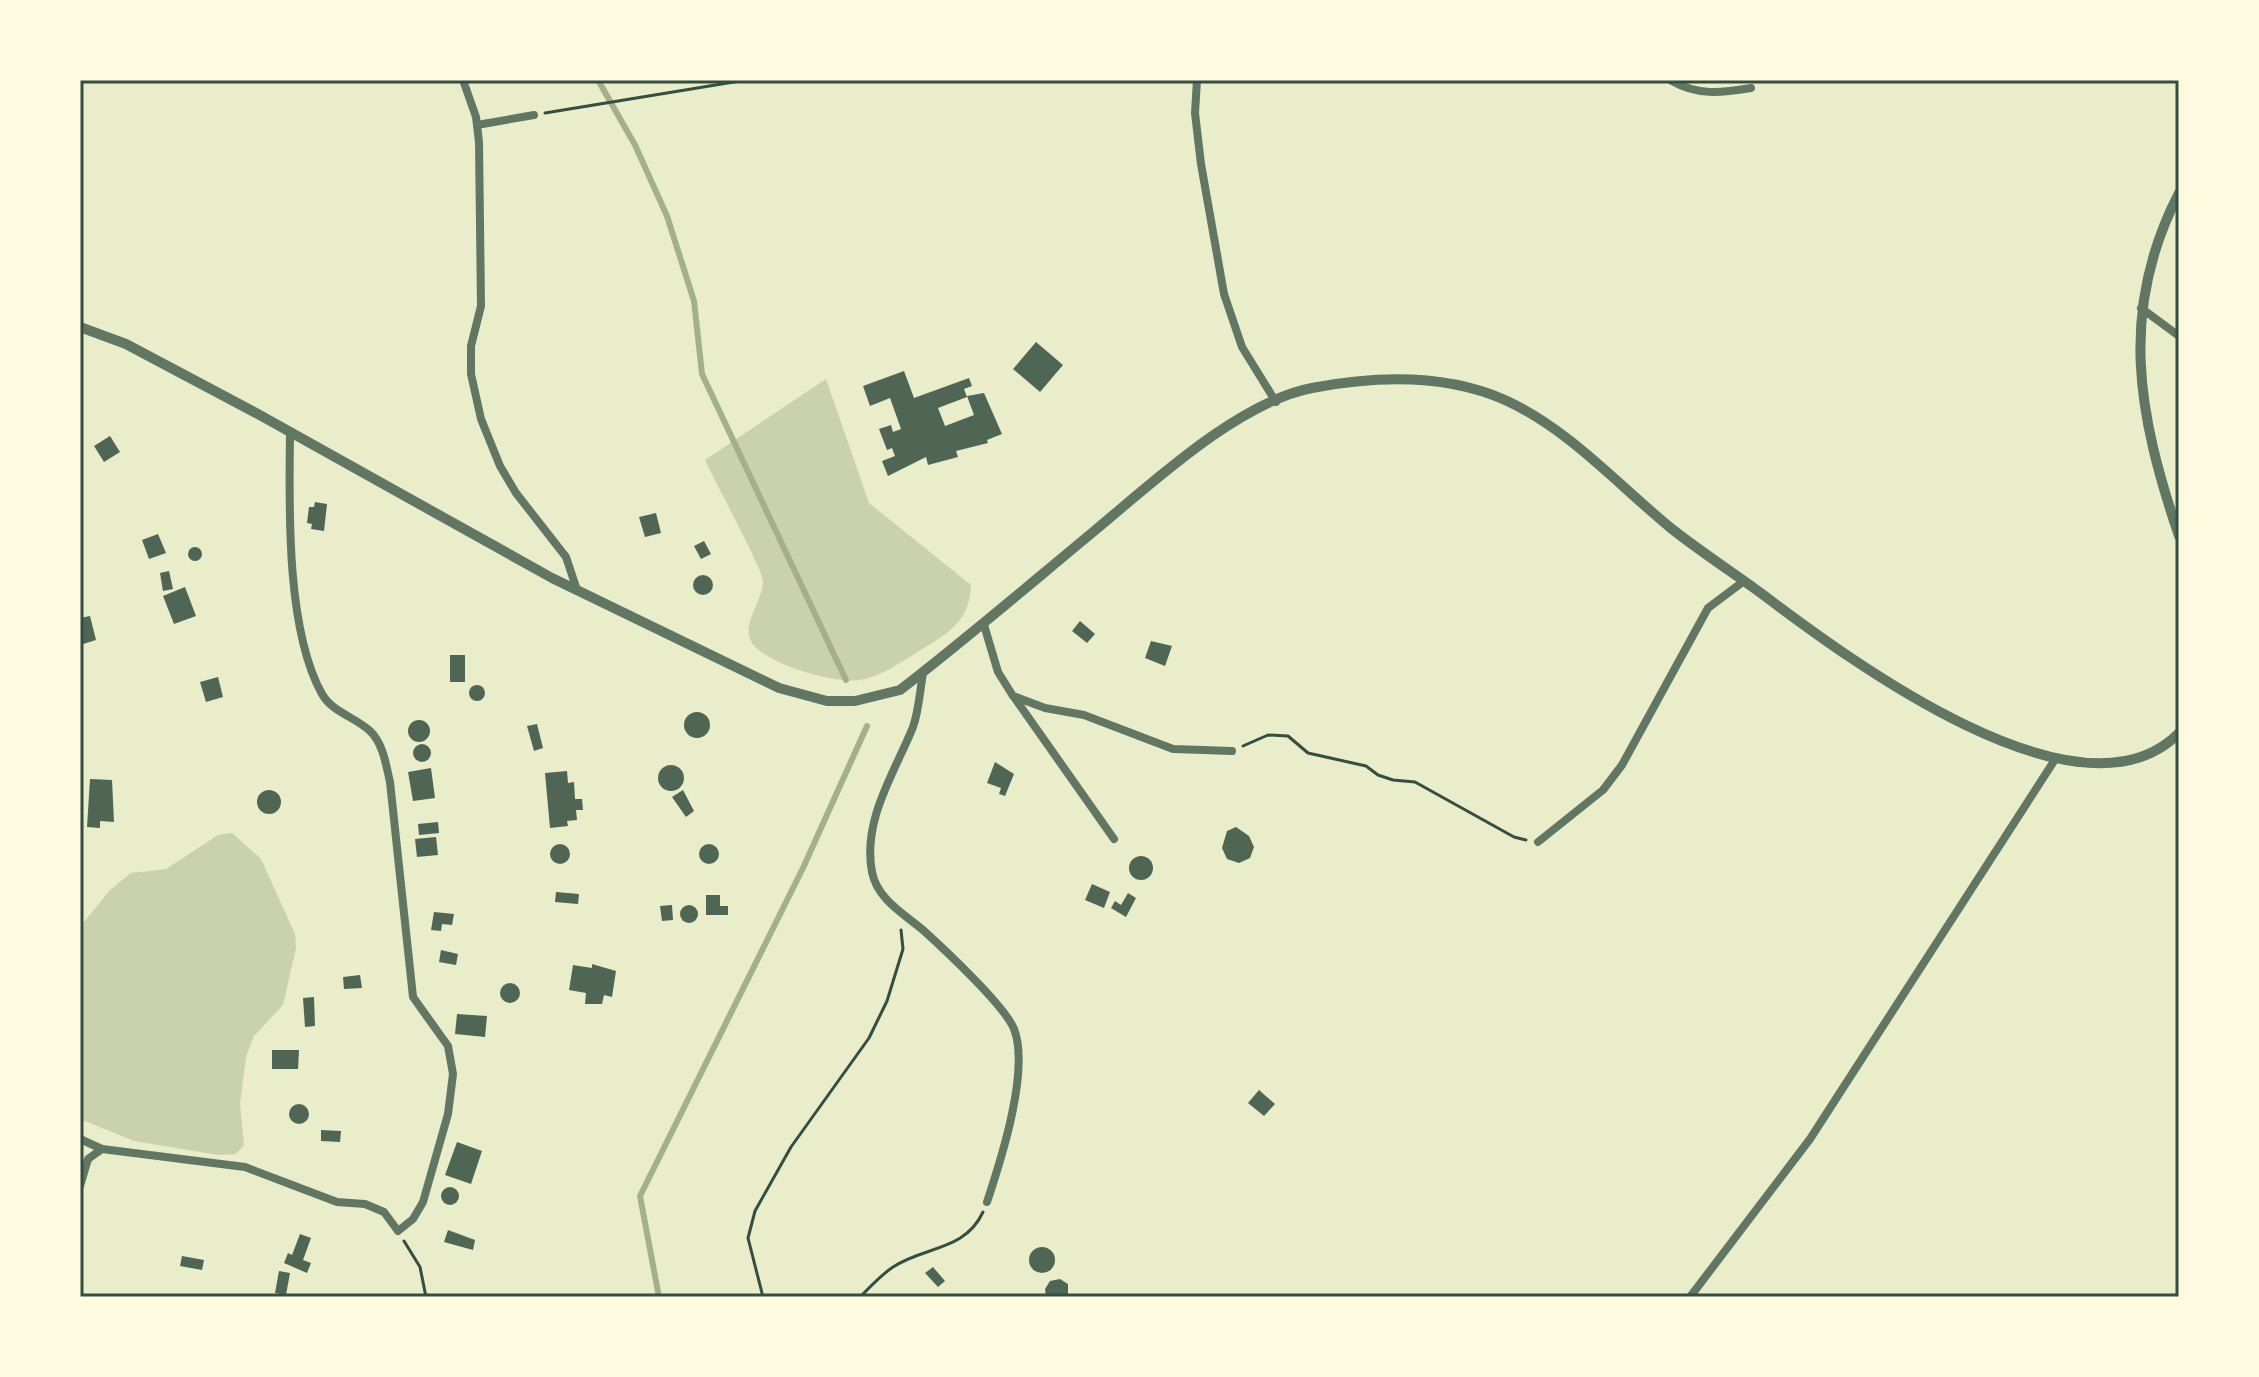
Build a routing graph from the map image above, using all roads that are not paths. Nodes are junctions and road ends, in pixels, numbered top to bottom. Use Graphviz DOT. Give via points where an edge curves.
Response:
graph roads {
  1 [pos="463,80"];
  2 [pos="1197,80"];
  3 [pos="1670,80"];
  4 [pos="1751,88"];
  5 [pos="534,115"];
  6 [pos="477,125"];
  7 [pos="2179,193"];
  8 [pos="2140,307"];
  9 [pos="80,327"];
  10 [pos="2179,336"];
  11 [pos="1276,402"];
  12 [pos="290,433"];
  13 [pos="2179,536"];
  14 [pos="1744,581"];
  15 [pos="577,590"];
  16 [pos="984,625"];
  17 [pos="923,673"];
  18 [pos="1013,696"];
  19 [pos="2179,733"];
  20 [pos="1232,751"];
  21 [pos="2056,758"];
  22 [pos="1114,839"];
  23 [pos="1538,842"];
  24 [pos="80,1139"];
  25 [pos="102,1149"];
  26 [pos="80,1186"];
  27 [pos="987,1202"];
  28 [pos="1690,1297"];
  1 -- 6 [label="street"];
  2 -- 11 [label="street" via="1195,113 1224,294 1242,347"];
  3 -- 4 [label="street" via="1713,94"];
  5 -- 6 [label="street"];
  6 -- 15 [label="street" via="481,306 471,346 471,374 500,466 566,557"];
  7 -- 8 [label="street" via="2147,270"];
  8 -- 10 [label="street"];
  8 -- 13 [label="street" via="2145,417"];
  9 -- 12 [label="street" via="126,344"];
  11 -- 14 [label="street" via="1307,388 1388,377 1502,399 1540,419"];
  11 -- 16 [label="street" via="1231,422 1169,469"];
  12 -- 15 [label="street"];
  12 -- 25 [label="street" via="293,571 301,631 325,699 372,732 384,756 413,997 452,1059 448,1114 423,1202 398,1231 384,1212 365,1204 337,1202 245,1167"];
  14 -- 21 [label="street" via="1907,695 1991,735"];
  14 -- 23 [label="street" via="1708,608 1603,790"];
  15 -- 17 [label="street" via="779,688 827,701 855,701 900,690"];
  16 -- 17 [label="street"];
  16 -- 18 [label="street" via="998,672"];
  17 -- 27 [label="street" via="914,724 872,832 872,872 888,901 999,1006 1015,1030 1018,1068"];
  18 -- 20 [label="street" via="1084,715 1173,749"];
  18 -- 22 [label="street"];
  19 -- 21 [label="street" via="2147,754 2119,763 2086,765"];
  21 -- 28 [label="street" via="1810,1139"];
  24 -- 25 [label="street"];
  25 -- 26 [label="street" via="88,1159"];
}
